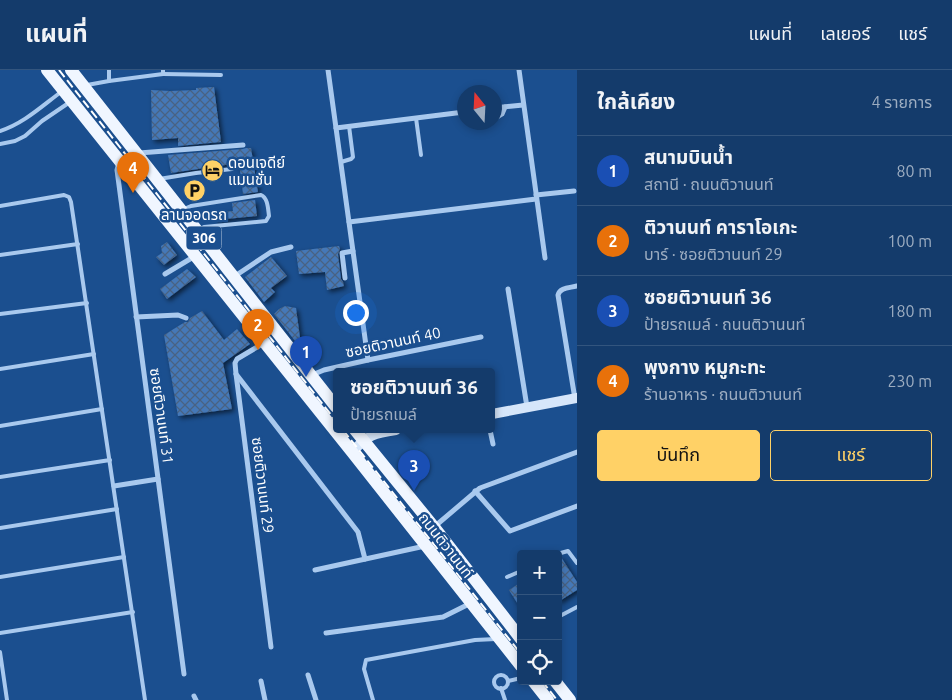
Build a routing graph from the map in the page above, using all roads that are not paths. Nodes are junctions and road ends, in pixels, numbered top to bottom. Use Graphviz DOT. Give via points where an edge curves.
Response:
graph roads {
  1 [pos="47,70"];
  2 [pos="71,70"];
  3 [pos="109,70"];
  4 [pos="328,70"];
  5 [pos="518,70"];
  6 [pos="163,72"];
  7 [pos="222,75"];
  8 [pos="109,81"];
  9 [pos="84,86"];
  10 [pos="64,90"];
  11 [pos="72,101"];
  12 [pos="523,105"];
  13 [pos="502,107"];
  14 [pos="505,107"];
  15 [pos="457,113"];
  16 [pos="502,114"];
  17 [pos="416,118"];
  18 [pos="349,126"];
  19 [pos="336,128"];
  20 [pos="0,131"];
  21 [pos="0,144"];
  22 [pos="243,145"];
  23 [pos="136,154"];
  24 [pos="421,155"];
  25 [pos="120,161"];
  26 [pos="341,162"];
  27 [pos="232,169"];
  28 [pos="157,180"];
  29 [pos="574,191"];
  30 [pos="536,197"];
  31 [pos="0,206"];
  32 [pos="182,210"];
  33 [pos="349,222"];
  34 [pos="198,230"];
  35 [pos="78,244"];
  36 [pos="291,247"];
  37 [pos="353,251"];
  38 [pos="0,255"];
  39 [pos="195,256"];
  40 [pos="545,258"];
  41 [pos="165,274"];
  42 [pos="234,276"];
  43 [pos="345,278"];
  44 [pos="577,286"];
  45 [pos="508,290"];
  46 [pos="87,303"];
  47 [pos="0,314"];
  48 [pos="136,317"];
  49 [pos="186,318"];
  50 [pos="481,337"];
  51 [pos="265,343"];
  52 [pos="94,354"];
  53 [pos="368,360"];
  54 [pos="0,369"];
  55 [pos="236,374"];
  56 [pos="311,375"];
  57 [pos="576,398"];
  58 [pos="333,403"];
  59 [pos="527,408"];
  60 [pos="102,409"];
  61 [pos="495,413"];
  62 [pos="0,426"];
  63 [pos="333,428"];
  64 [pos="337,433"];
  65 [pos="378,433"];
  66 [pos="491,433"];
  67 [pos="359,435"];
  68 [pos="493,444"];
  69 [pos="352,452"];
  70 [pos="577,452"];
  71 [pos="110,460"];
  72 [pos="0,478"];
  73 [pos="158,479"];
  74 [pos="114,486"];
  75 [pos="475,491"];
  76 [pos="577,506"];
  77 [pos="117,509"];
  78 [pos="434,527"];
  79 [pos="0,528"];
  80 [pos="426,546"];
  81 [pos="562,553"];
  82 [pos="124,557"];
  83 [pos="365,559"];
  84 [pos="577,563"];
  85 [pos="315,570"];
  86 [pos="517,573"];
  87 [pos="0,577"];
  88 [pos="507,577"];
  89 [pos="470,603"];
  90 [pos="577,607"];
  91 [pos="132,612"];
  92 [pos="562,615"];
  93 [pos="0,633"];
  94 [pos="326,633"];
  95 [pos="517,634"];
  96 [pos="499,638"];
  97 [pos="271,647"];
  98 [pos="0,652"];
  99 [pos="517,661"];
  100 [pos="184,674"];
  101 [pos="308,674"];
  102 [pos="517,679"];
  103 [pos="260,680"];
  104 [pos="508,681"];
  105 [pos="536,685"];
  106 [pos="558,685"];
  107 [pos="502,688"];
  108 [pos="7,700"];
  109 [pos="146,700"];
  110 [pos="266,700"];
  111 [pos="316,700"];
  112 [pos="373,700"];
  113 [pos="504,700"];
  114 [pos="548,700"];
  115 [pos="570,700"];
  1 -- 10 [label="main road, ถนนติวานนท์ / 306"];
  2 -- 9 [label="main road, 306"];
  3 -- 8 [label="lane"];
  4 -- 19 [label="street"];
  5 -- 12 [label="street"];
  6 -- 7 [label="lane"];
  6 -- 8 [label="lane"];
  8 -- 9 [label="lane"];
  9 -- 23 [label="main road, 306"];
  10 -- 11 [label="main road, ถนนติวานนท์ / 306"];
  10 -- 20 [label="lane" via="24,120"];
  11 -- 21 [label="lane" via="25,136"];
  11 -- 25 [label="main road, ถนนติวานนท์ / 306"];
  12 -- 14 [label="street"];
  12 -- 30 [label="street"];
  13 -- 14 [label="street"];
  14 -- 16 [label="street"];
  15 -- 17 [label="street"];
  17 -- 18 [label="street"];
  17 -- 24 [label="lane"];
  18 -- 19 [label="street"];
  18 -- 26 [label="lane" via="353,157"];
  19 -- 26 [label="street"];
  22 -- 23 [label="street"];
  23 -- 28 [label="main road, 306"];
  25 -- 39 [label="main road, ถนนติวานนท์ / 306"];
  25 -- 48 [label="street, ซอยติวานนท์ 31" via="117,170"];
  26 -- 33 [label="street"];
  27 -- 28 [label="lane"];
  28 -- 32 [label="main road, 306"];
  29 -- 30 [label="street"];
  30 -- 33 [label="street"];
  30 -- 40 [label="street"];
  31 -- 35 [label="lane" via="64,195 69,197"];
  32 -- 34 [label="main road, 306"];
  32 -- 34 [label="lane" via="261,195 266,200 269,216 266,221"];
  33 -- 37 [label="street"];
  34 -- 42 [label="main road, 306"];
  35 -- 38 [label="lane"];
  35 -- 46 [label="lane"];
  36 -- 42 [label="street" via="271,252"];
  37 -- 43 [label="street" via="342,253"];
  37 -- 53 [label="street"];
  39 -- 41 [label="street"];
  39 -- 51 [label="main road, ถนนติวานนท์ / 306"];
  42 -- 56 [label="main road, 306"];
  44 -- 57 [label="street" via="558,292"];
  45 -- 59 [label="street"];
  46 -- 47 [label="lane"];
  46 -- 52 [label="lane"];
  48 -- 49 [label="street" via="178,315"];
  48 -- 73 [label="street, ซอยติวานนท์ 31"];
  50 -- 53 [label="street, ซอยติวานนท์ 40"];
  51 -- 55 [label="street" via="237,359"];
  51 -- 63 [label="main road, ถนนติวานนท์ / 306"];
  52 -- 54 [label="lane"];
  52 -- 60 [label="lane"];
  53 -- 56 [label="street, ซอยติวานนท์ 40"];
  55 -- 83 [label="street" via="358,532"];
  55 -- 97 [label="street, ซอยติวานนท์ 29"];
  56 -- 58 [label="main road, 306"];
  57 -- 59 [label="street"];
  59 -- 61 [label="street"];
  60 -- 62 [label="lane"];
  60 -- 71 [label="lane"];
  64 -- 69 [label="main road, ถนนติวานนท์ / 306"];
  65 -- 67 [label="street"];
  66 -- 68 [label="street"];
  67 -- 69 [label="street"];
  67 -- 78 [label="main road, ถนนติวานนท์"];
  69 -- 80 [label="main road, ถนนติวานนท์ / 306"];
  70 -- 75 [label="street"];
  71 -- 72 [label="lane"];
  71 -- 74 [label="lane"];
  73 -- 74 [label="street"];
  73 -- 100 [label="street, ซอยติวานนท์ 31"];
  74 -- 77 [label="lane"];
  75 -- 76 [label="street" via="510,530"];
  75 -- 78 [label="street"];
  77 -- 79 [label="lane"];
  77 -- 82 [label="lane"];
  78 -- 95 [label="main road, ถนนติวานนท์"];
  80 -- 83 [label="street"];
  80 -- 89 [label="main road, ถนนติวานนท์ / 306"];
  81 -- 84 [label="lane" via="568,551"];
  82 -- 87 [label="lane"];
  82 -- 91 [label="lane"];
  83 -- 85 [label="street"];
  86 -- 88 [label="lane"];
  89 -- 94 [label="street" via="443,617"];
  89 -- 96 [label="main road, ถนนติวานนท์ / 306"];
  90 -- 92 [label="lane"];
  91 -- 93 [label="lane"];
  91 -- 109 [label="lane"];
  96 -- 99 [label="main road, ถนนติวานนท์ / 306"];
  96 -- 112 [label="lane" via="366,660 364,670"];
  98 -- 108 [label="lane"];
  101 -- 111 [label="street"];
  102 -- 104 [label="lane"];
  103 -- 110 [label="street"];
  104 -- 107 [label="lane"];
  104 -- 107 [label="lane" via="503,675 496,677 495,685"];
  105 -- 114 [label="main road"];
  106 -- 115 [label="main road"];
  107 -- 113 [label="lane"];
}
